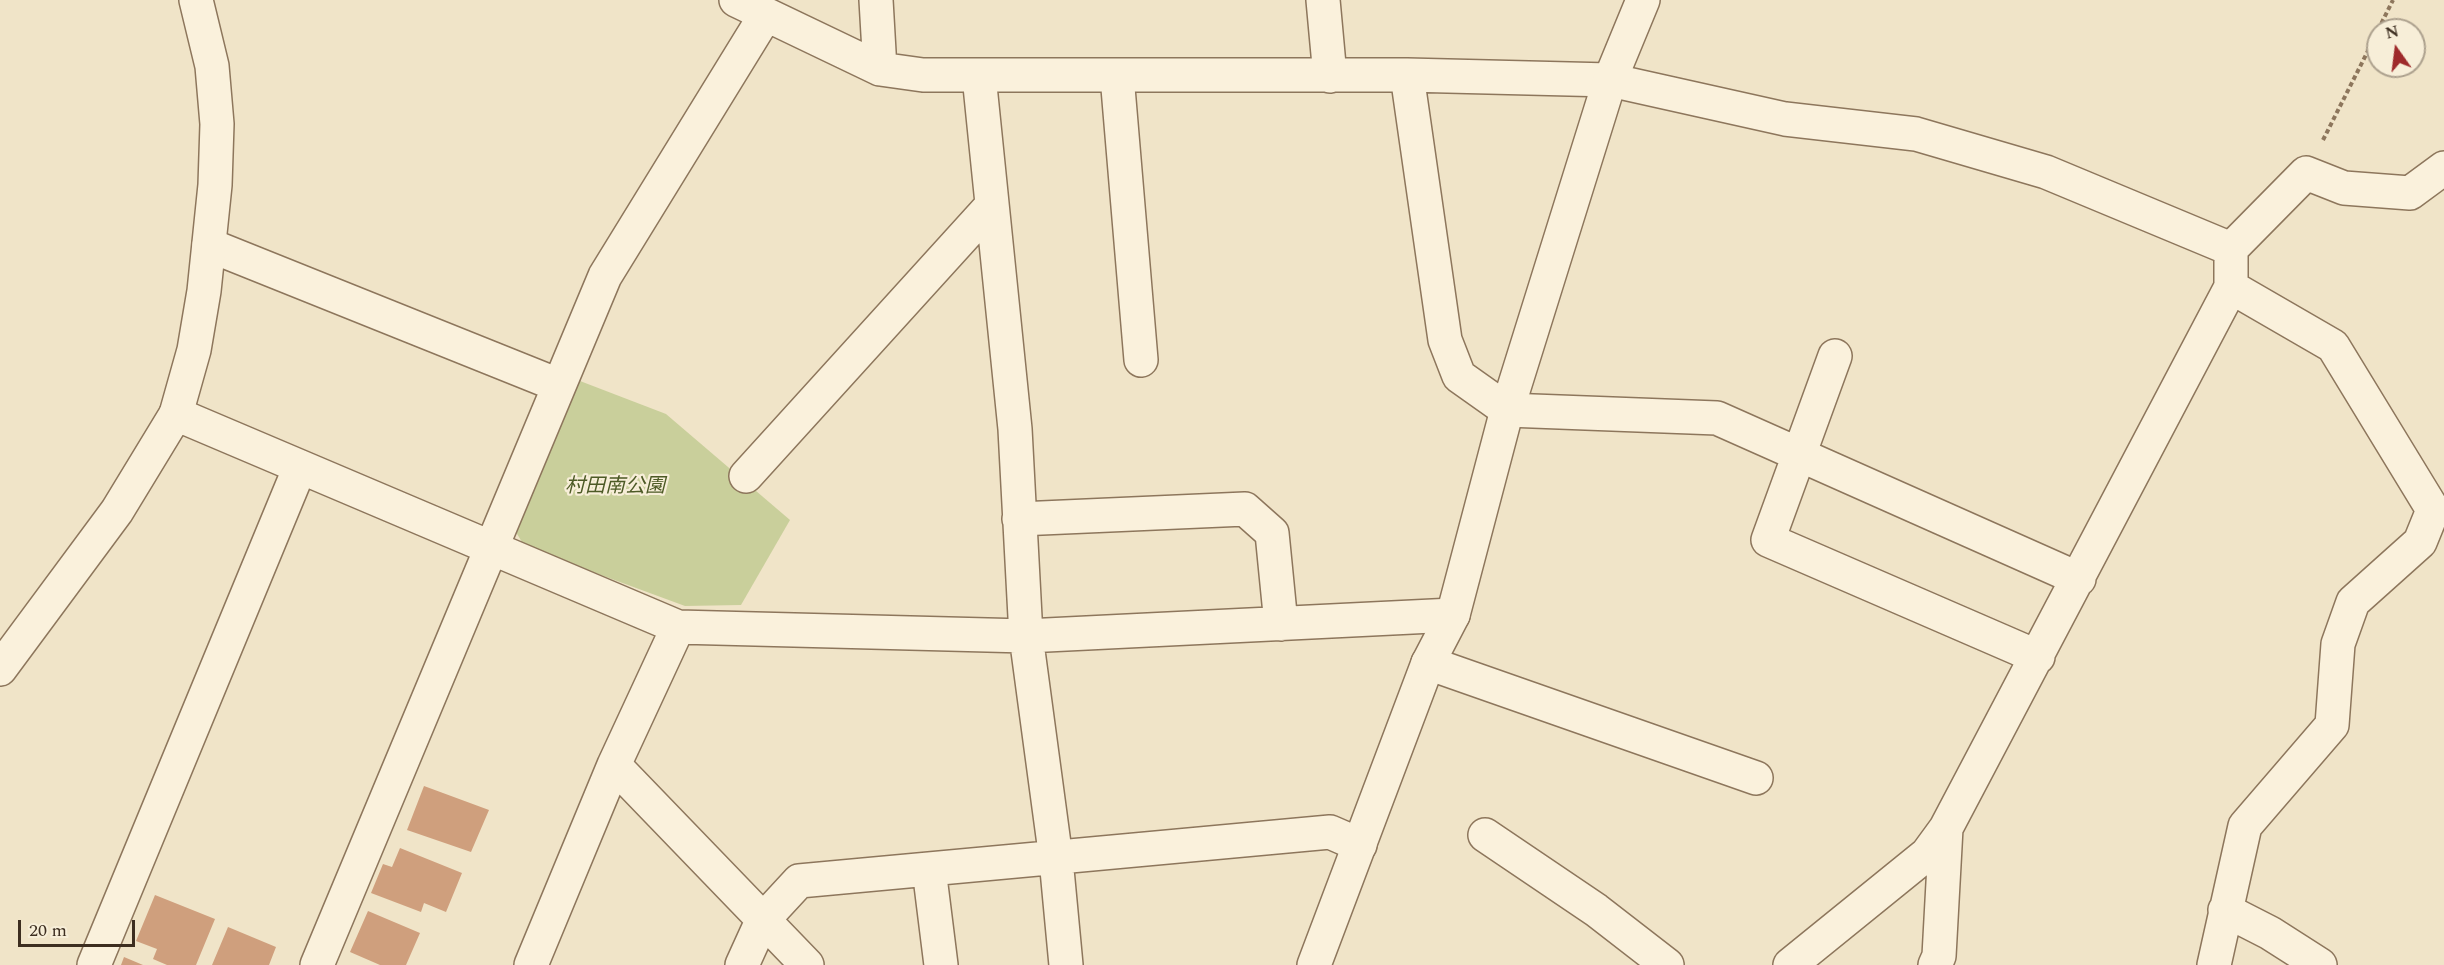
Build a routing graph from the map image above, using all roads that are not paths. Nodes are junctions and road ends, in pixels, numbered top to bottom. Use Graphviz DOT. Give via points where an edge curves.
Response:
graph roads {
  1 [pos="196,0"];
  2 [pos="736,0"];
  3 [pos="876,0"];
  4 [pos="1323,0"];
  5 [pos="1643,0"];
  6 [pos="765,15"];
  7 [pos="880,69"];
  8 [pos="1407,75"];
  9 [pos="979,76"];
  10 [pos="1117,76"];
  11 [pos="1330,76"];
  12 [pos="1610,80"];
  13 [pos="2444,168"];
  14 [pos="992,205"];
  15 [pos="209,245"];
  16 [pos="2231,249"];
  17 [pos="2231,288"];
  18 [pos="1835,356"];
  19 [pos="1141,360"];
  20 [pos="558,385"];
  21 [pos="1507,410"];
  22 [pos="176,414"];
  23 [pos="1800,455"];
  24 [pos="300,467"];
  25 [pos="746,476"];
  26 [pos="1020,519"];
  27 [pos="491,548"];
  28 [pos="2079,579"];
  29 [pos="1453,615"];
  30 [pos="1281,624"];
  31 [pos="678,627"];
  32 [pos="1026,636"];
  33 [pos="2038,657"];
  34 [pos="1428,663"];
  35 [pos="2,670"];
  36 [pos="614,765"];
  37 [pos="1756,778"];
  38 [pos="1946,828"];
  39 [pos="1485,835"];
  40 [pos="1360,845"];
  41 [pos="1056,859"];
  42 [pos="929,869"];
  43 [pos="2225,910"];
  44 [pos="762,921"];
  45 [pos="94,965"];
  46 [pos="317,965"];
  47 [pos="531,965"];
  48 [pos="742,965"];
  49 [pos="807,965"];
  50 [pos="941,965"];
  51 [pos="1066,965"];
  52 [pos="1314,965"];
  53 [pos="1667,965"];
  54 [pos="1790,965"];
  55 [pos="1935,965"];
  56 [pos="2214,965"];
  57 [pos="2320,965"];
  1 -- 15 [label="street" via="212,66 218,124"];
  2 -- 6 [label="street"];
  3 -- 7 [label="street"];
  4 -- 11 [label="street"];
  5 -- 12 [label="street"];
  6 -- 7 [label="street"];
  6 -- 20 [label="street" via="605,276"];
  7 -- 9 [label="street"];
  8 -- 11 [label="street"];
  8 -- 12 [label="street"];
  8 -- 21 [label="street" via="1445,340 1459,376"];
  9 -- 10 [label="street"];
  9 -- 14 [label="street"];
  10 -- 11 [label="street"];
  10 -- 19 [label="street"];
  12 -- 16 [label="street" via="1785,119 1916,134 2046,172"];
  12 -- 21 [label="street"];
  13 -- 16 [label="street" via="2410,193 2344,188 2306,173"];
  14 -- 25 [label="street"];
  14 -- 26 [label="street" via="1015,429"];
  15 -- 20 [label="street"];
  15 -- 22 [label="street" via="194,350"];
  16 -- 17 [label="street"];
  17 -- 28 [label="street"];
  17 -- 43 [label="street" via="2333,346 2433,510 2420,542 2353,602 2338,644 2332,726 2245,826"];
  18 -- 23 [label="street"];
  20 -- 27 [label="street"];
  21 -- 23 [label="street" via="1717,418"];
  21 -- 29 [label="street"];
  22 -- 24 [label="street"];
  22 -- 35 [label="street" via="117,511"];
  23 -- 28 [label="street"];
  23 -- 33 [label="street" via="1768,540"];
  24 -- 27 [label="street"];
  24 -- 45 [label="street"];
  26 -- 30 [label="street" via="1245,509 1272,533"];
  26 -- 32 [label="street"];
  27 -- 31 [label="street"];
  27 -- 46 [label="street"];
  28 -- 33 [label="street"];
  29 -- 30 [label="street"];
  29 -- 34 [label="street"];
  30 -- 32 [label="street"];
  31 -- 32 [label="street"];
  31 -- 36 [label="street"];
  32 -- 41 [label="street"];
  33 -- 38 [label="street"];
  34 -- 37 [label="street"];
  34 -- 40 [label="street"];
  36 -- 44 [label="street"];
  36 -- 47 [label="street"];
  38 -- 54 [label="street" via="1927,854"];
  38 -- 55 [label="street" via="1939,956"];
  39 -- 53 [label="street" via="1596,910"];
  40 -- 41 [label="street" via="1330,832"];
  40 -- 52 [label="street"];
  41 -- 42 [label="street"];
  41 -- 51 [label="street"];
  42 -- 44 [label="street" via="799,881"];
  42 -- 50 [label="street"];
  43 -- 56 [label="street"];
  43 -- 57 [label="street"];
  44 -- 48 [label="street"];
  44 -- 49 [label="street"];
}
